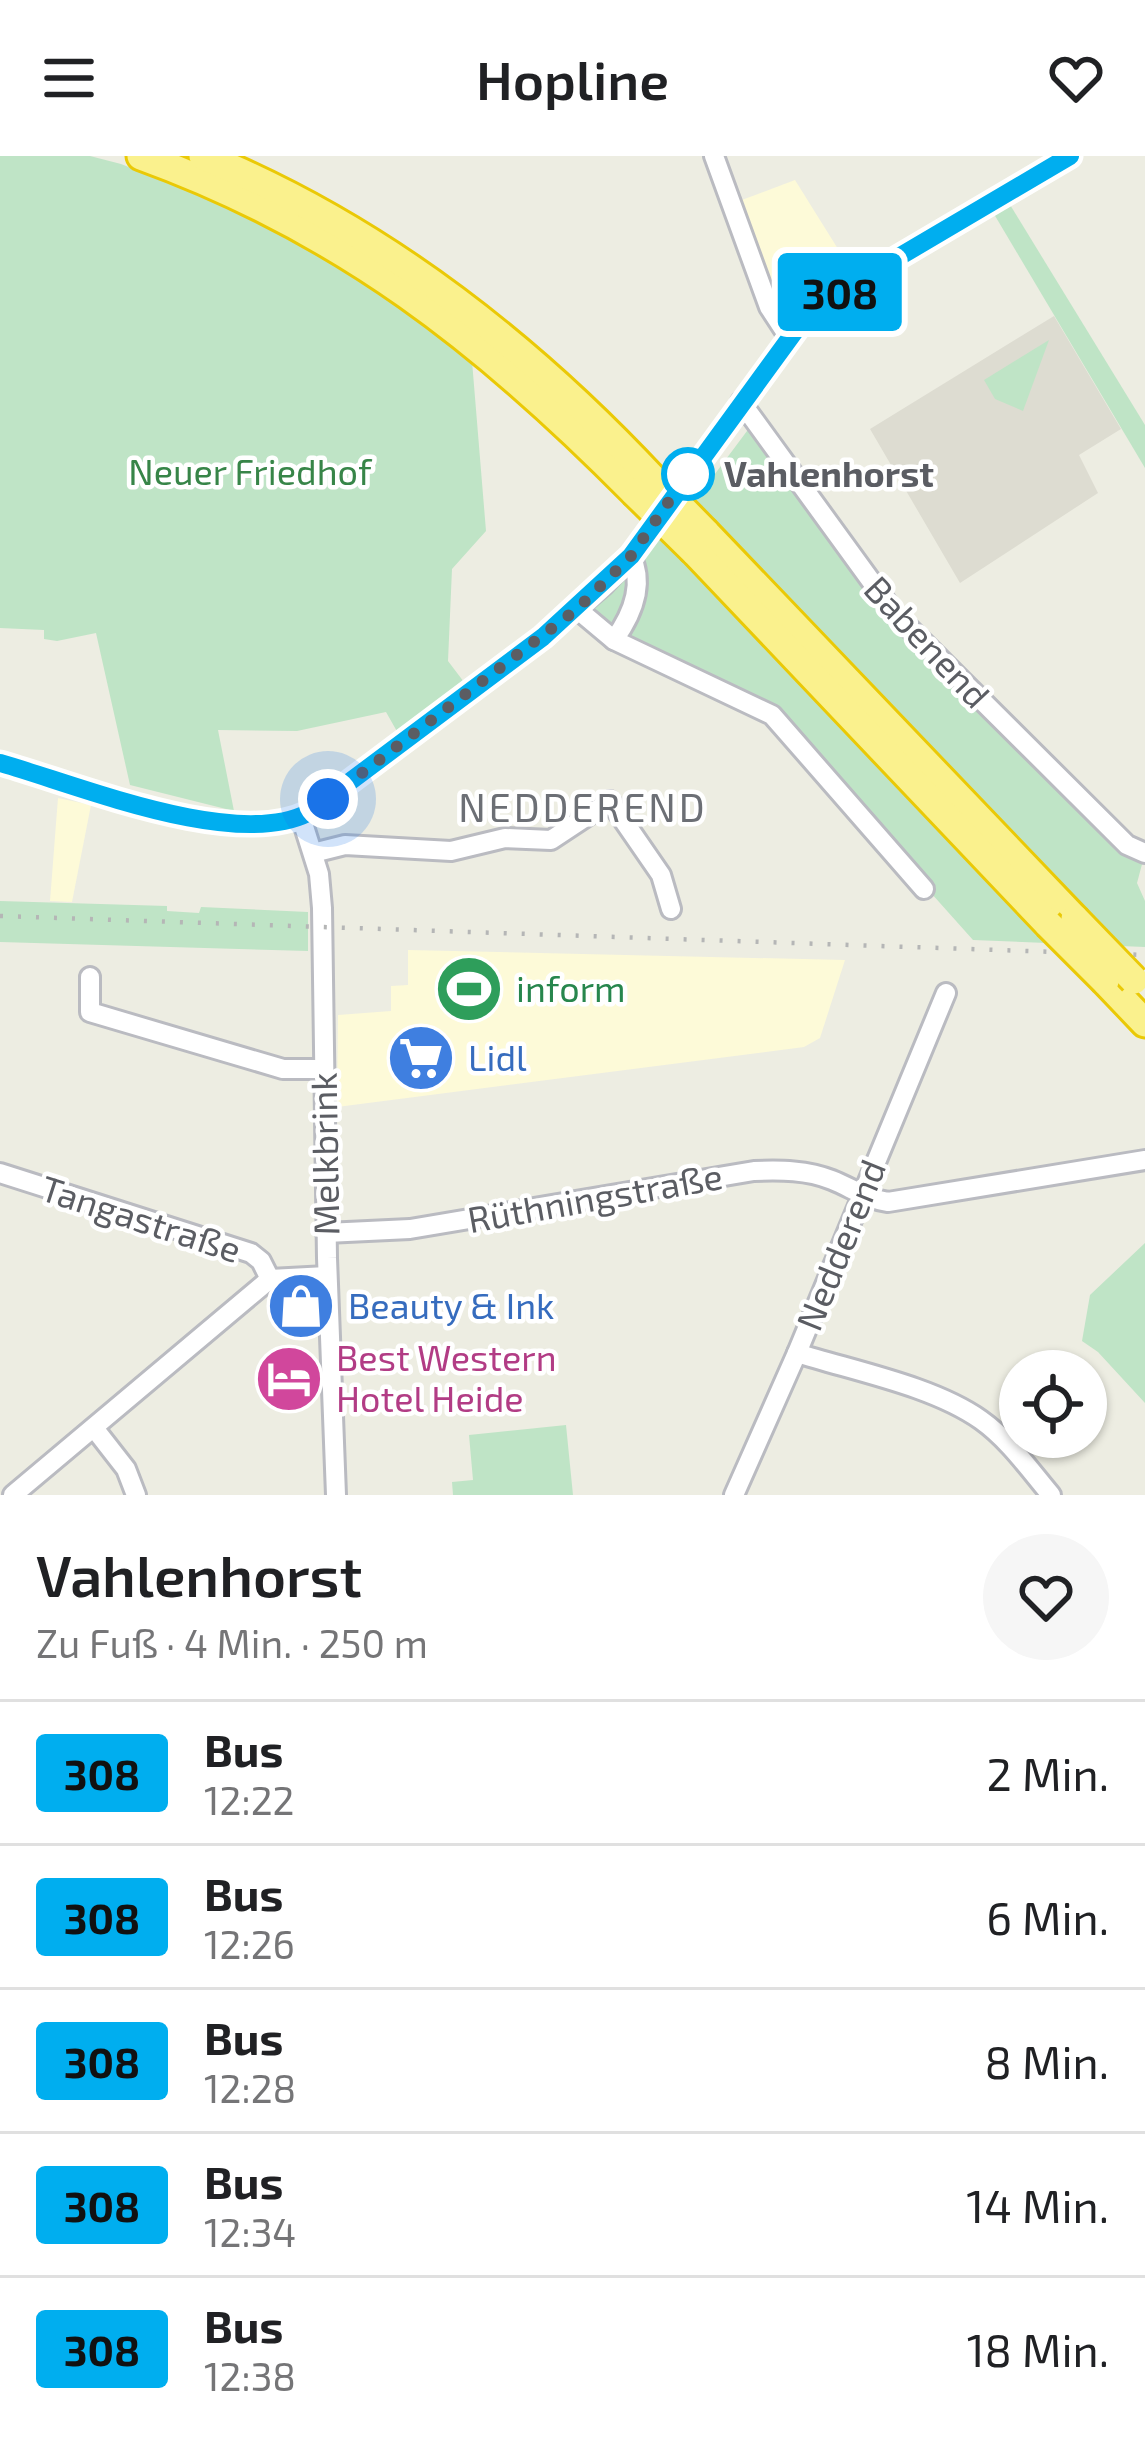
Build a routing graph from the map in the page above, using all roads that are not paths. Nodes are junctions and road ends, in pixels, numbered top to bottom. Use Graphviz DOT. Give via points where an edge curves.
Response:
graph roads {
  1 [pos="141,156"];
  2 [pos="203,156"];
  3 [pos="243,156"];
  4 [pos="714,156"];
  5 [pos="1070,156"];
  6 [pos="367,238"];
  7 [pos="788,336"];
  8 [pos="741,402"];
  9 [pos="645,486"];
  10 [pos="631,556"];
  11 [pos="577,609"];
  12 [pos="614,640"];
  13 [pos="0,763"];
  14 [pos="301,817"];
  15 [pos="314,853"];
  16 [pos="1145,854"];
  17 [pos="924,889"];
  18 [pos="671,909"];
  19 [pos="91,977"];
  20 [pos="1128,984"];
  21 [pos="946,993"];
  22 [pos="1145,1022"];
  23 [pos="324,1070"];
  24 [pos="1145,1160"];
  25 [pos="0,1173"];
  26 [pos="860,1194"];
  27 [pos="326,1233"];
  28 [pos="328,1276"];
  29 [pos="270,1279"];
  30 [pos="797,1353"];
  31 [pos="94,1429"];
  32 [pos="14,1495"];
  33 [pos="136,1495"];
  34 [pos="336,1495"];
  35 [pos="734,1495"];
  36 [pos="1051,1495"];
  1 -- 9 [label="highway" via="219,185 370,268 497,361"];
  2 -- 6 [label="highway"];
  3 -- 6 [label="highway" via="328,202"];
  4 -- 7 [label="street"];
  5 -- 7 [label="street" via="830,298"];
  6 -- 9 [label="highway" via="504,338"];
  7 -- 8 [label="street"];
  8 -- 10 [label="street"];
  8 -- 16 [label="street, Babenend" via="895,614"];
  9 -- 20 [label="highway, bridge"];
  10 -- 11 [label="street"];
  10 -- 12 [label="street" via="635,599"];
  11 -- 12 [label="street"];
  11 -- 14 [label="street"];
  12 -- 17 [label="street" via="772,715"];
  13 -- 14 [label="street" via="230,825"];
  14 -- 15 [label="street, Melkbrink"];
  15 -- 18 [label="street" via="345,845 451,851 505,838 551,839 610,801 661,875"];
  15 -- 23 [label="street, Melkbrink"];
  19 -- 23 [label="street" via="90,1012 283,1069"];
  20 -- 22 [label="highway"];
  21 -- 26 [label="street, Nedderend"];
  23 -- 27 [label="street, Melkbrink"];
  24 -- 26 [label="street, Rüthningstraße" via="888,1202"];
  25 -- 29 [label="street, Tangastraße" via="251,1253"];
  26 -- 27 [label="street, Rüthningstraße" via="790,1169 410,1229"];
  26 -- 30 [label="street, Nedderend"];
  27 -- 28 [label="street, Melkbrink"];
  28 -- 29 [label="street"];
  28 -- 34 [label="street, Melkbrink"];
  29 -- 31 [label="street"];
  30 -- 35 [label="street, Nedderend"];
  30 -- 36 [label="street" via="968,1412 1010,1445"];
  31 -- 32 [label="street"];
  31 -- 33 [label="street"];
}
